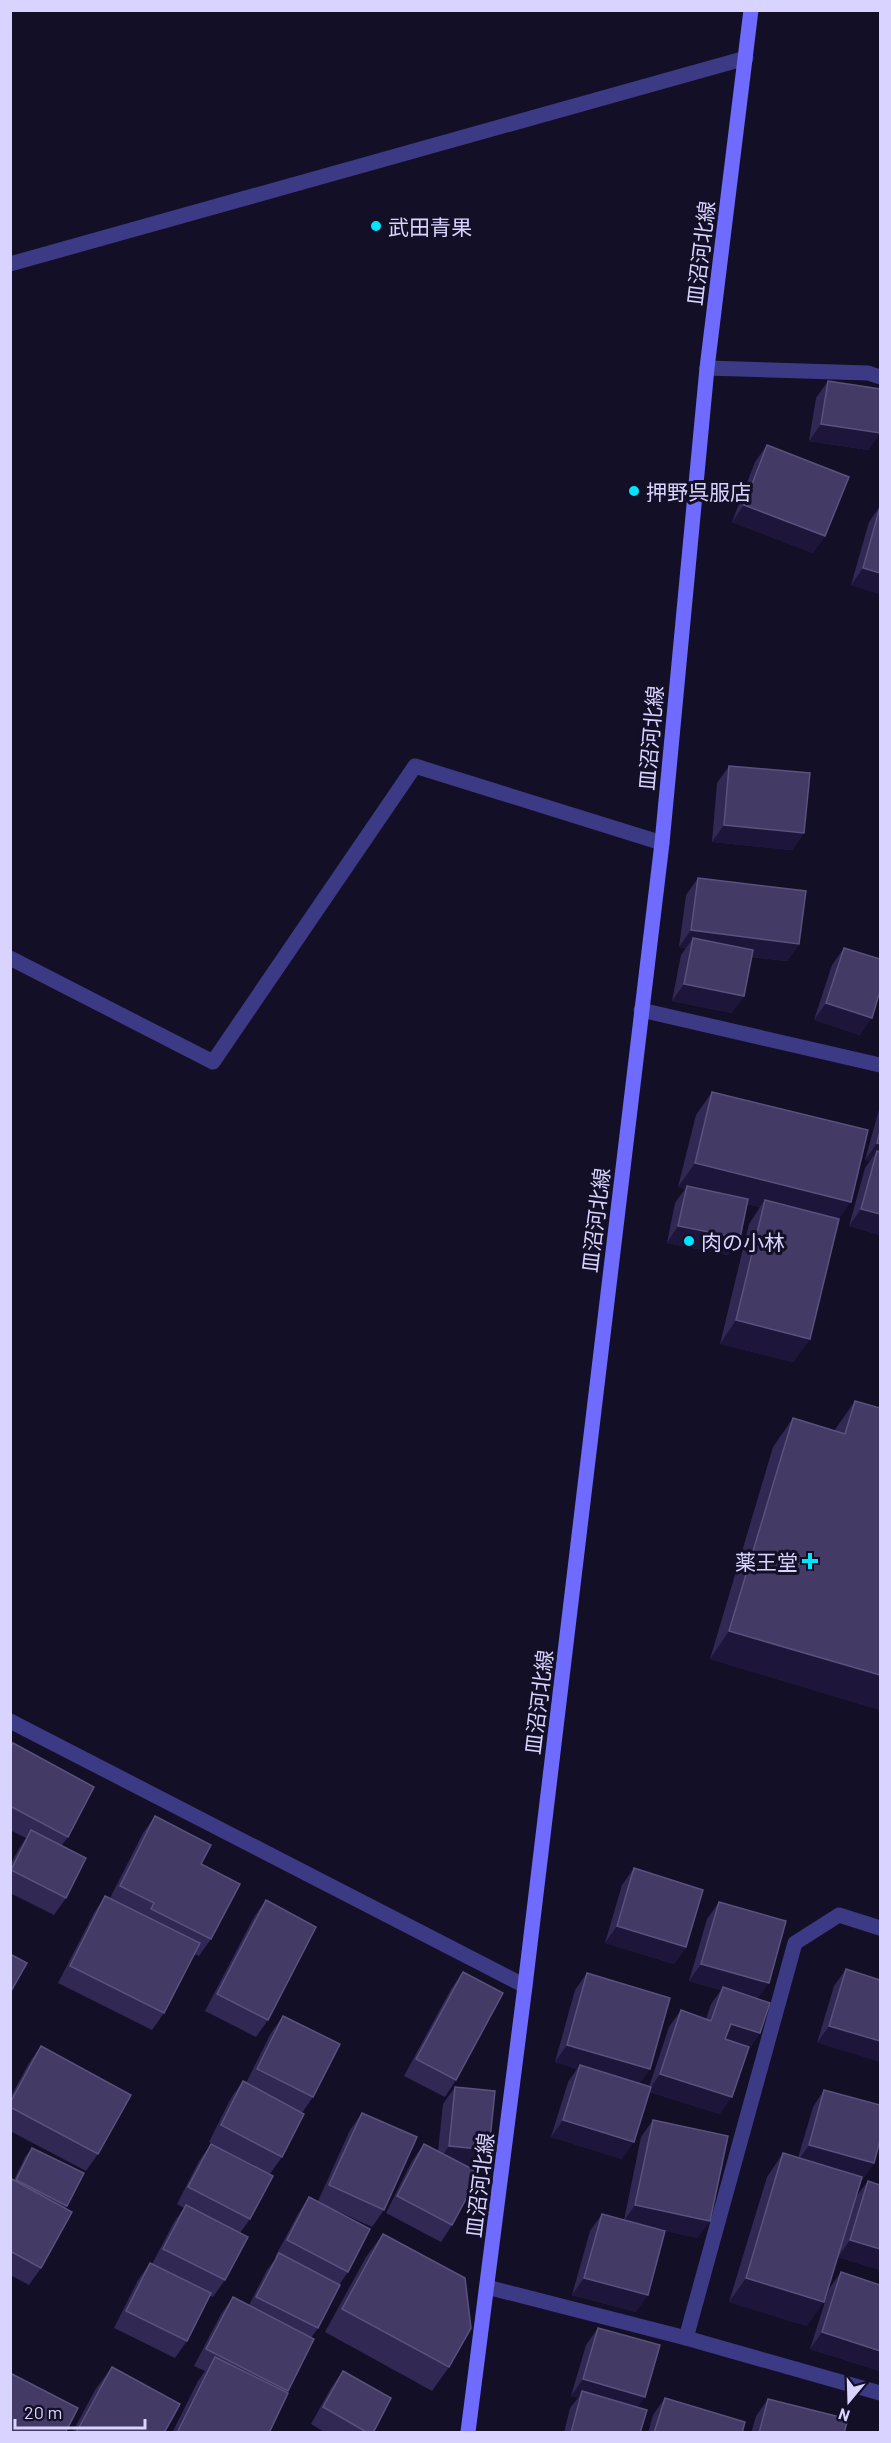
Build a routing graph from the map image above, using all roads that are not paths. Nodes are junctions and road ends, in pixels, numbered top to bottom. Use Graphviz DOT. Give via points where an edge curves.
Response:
graph roads {
  1 [pos="751,10"];
  2 [pos="746,58"];
  3 [pos="10,264"];
  4 [pos="707,368"];
  5 [pos="880,377"];
  6 [pos="662,843"];
  7 [pos="10,958"];
  8 [pos="640,1010"];
  9 [pos="880,1065"];
  10 [pos="10,1721"];
  11 [pos="880,1928"];
  12 [pos="525,1986"];
  13 [pos="488,2287"];
  14 [pos="686,2338"];
  15 [pos="880,2393"];
  16 [pos="468,2433"];
  1 -- 2 [label="main road, 皿沼河北線"];
  2 -- 3 [label="lane"];
  2 -- 4 [label="main road, 皿沼河北線"];
  4 -- 5 [label="lane" via="868,373"];
  4 -- 6 [label="main road, 皿沼河北線"];
  6 -- 7 [label="lane" via="415,766 213,1062"];
  6 -- 8 [label="main road, 皿沼河北線"];
  8 -- 9 [label="lane"];
  8 -- 12 [label="main road, 皿沼河北線"];
  10 -- 12 [label="lane"];
  11 -- 14 [label="lane" via="839,1915 795,1943"];
  12 -- 13 [label="main road, 皿沼河北線"];
  13 -- 14 [label="lane"];
  13 -- 16 [label="main road, 皿沼河北線"];
  14 -- 15 [label="lane"];
}
